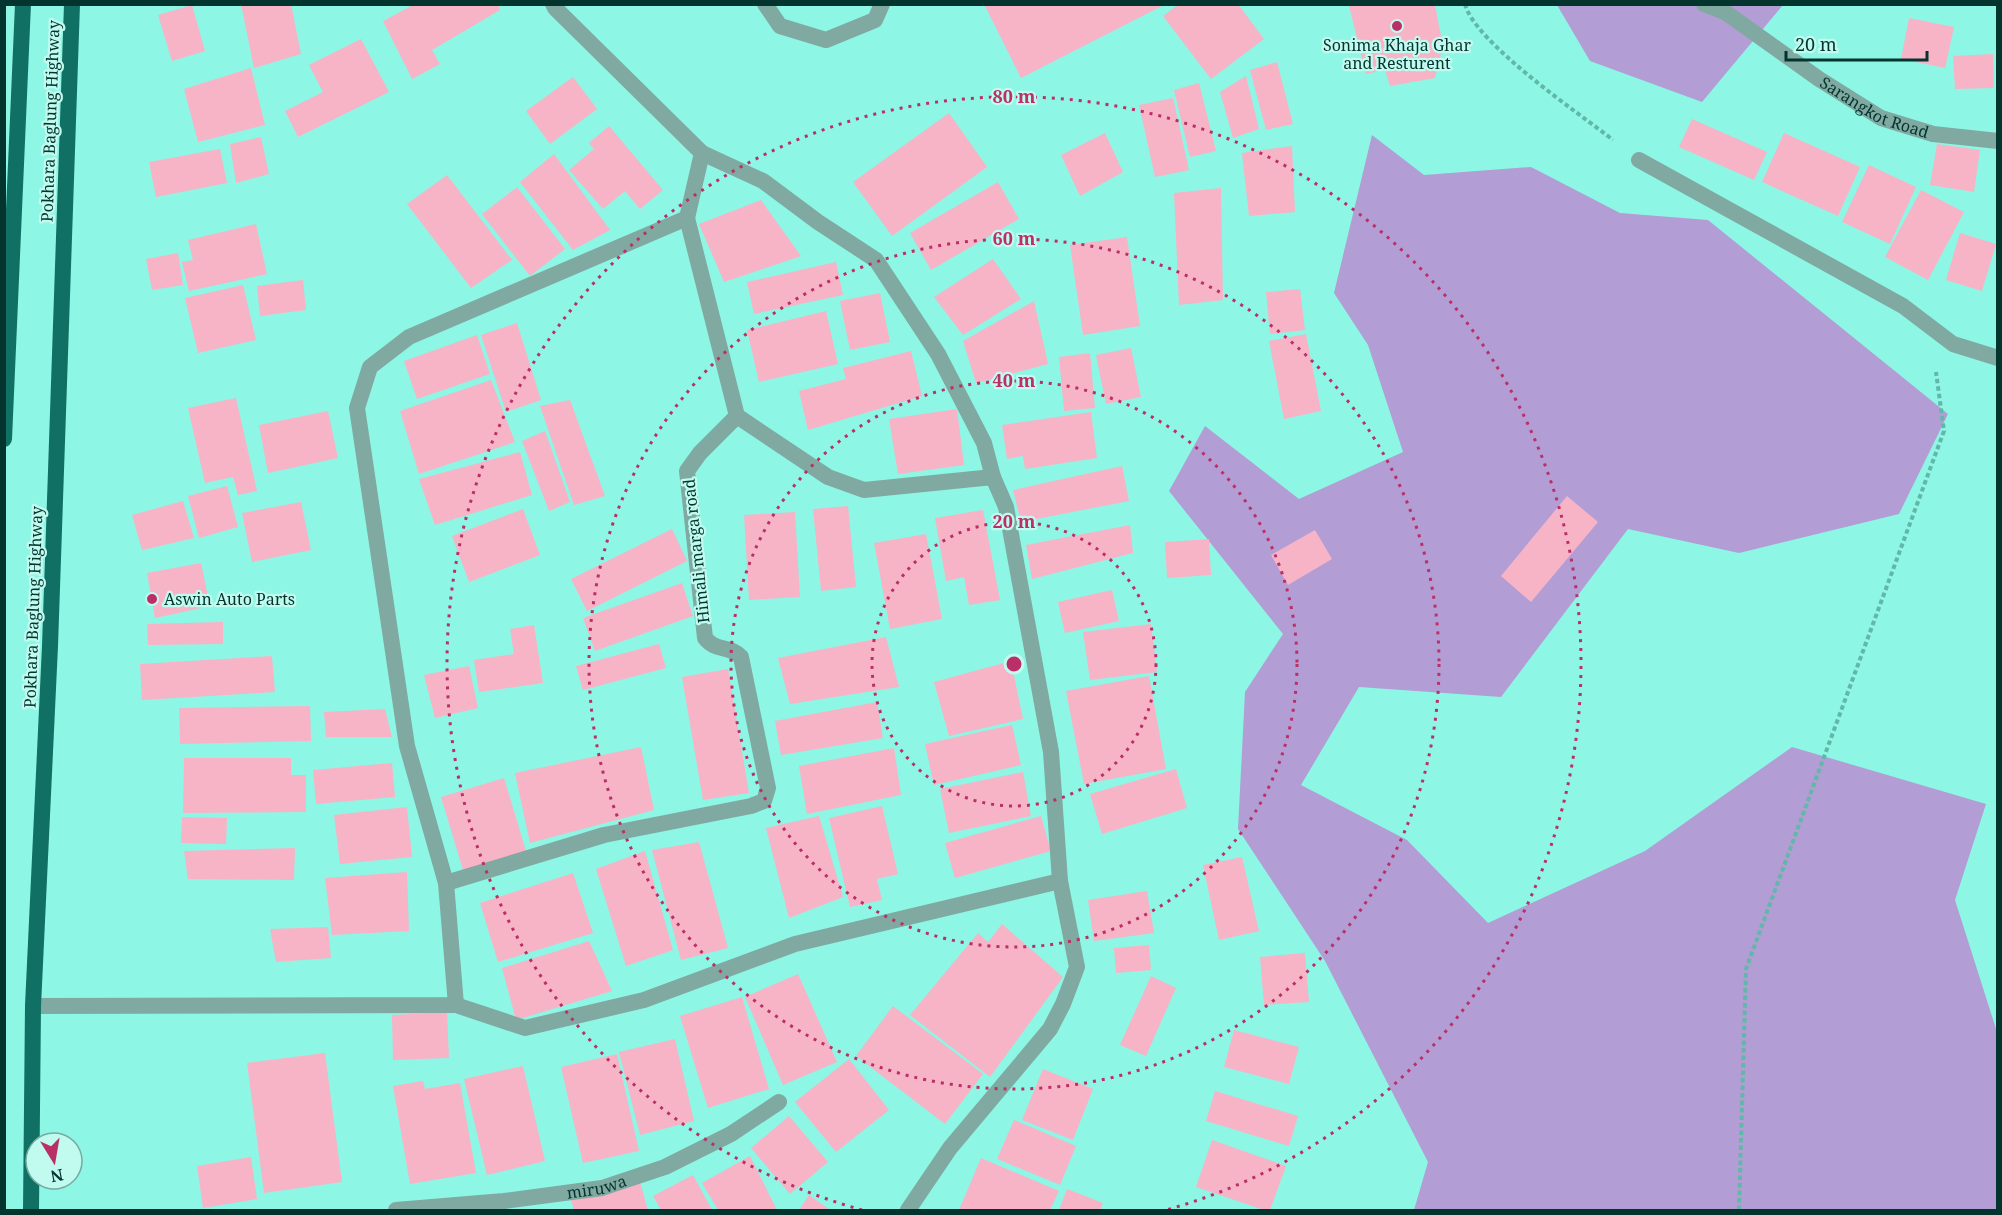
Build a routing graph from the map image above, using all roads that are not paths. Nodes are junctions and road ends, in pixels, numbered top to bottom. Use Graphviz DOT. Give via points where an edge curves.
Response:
graph roads {
  1 [pos="23,4"];
  2 [pos="72,4"];
  3 [pos="553,4"];
  4 [pos="765,4"];
  5 [pos="882,4"];
  6 [pos="1704,4"];
  7 [pos="1998,141"];
  8 [pos="702,153"];
  9 [pos="1639,160"];
  10 [pos="687,218"];
  11 [pos="1998,358"];
  12 [pos="737,416"];
  13 [pos="4,438"];
  14 [pos="993,477"];
  15 [pos="1060,881"];
  16 [pos="446,883"];
  17 [pos="456,1005"];
  18 [pos="33,1006"];
  19 [pos="779,1102"];
  20 [pos="547,1203"];
  21 [pos="31,1210"];
  22 [pos="396,1210"];
  23 [pos="908,1210"];
  1 -- 13 [label="highway, Pokhara Baglung Highway"];
  2 -- 18 [label="highway, Pokhara Baglung Highway"];
  3 -- 8 [label="street"];
  4 -- 5 [label="street" via="780,26 826,40 875,20"];
  6 -- 7 [label="street, Sarangkot Road" via="1725,12 1881,118 1933,134"];
  8 -- 10 [label="street"];
  8 -- 14 [label="street" via="763,181 876,260 938,354 984,443"];
  9 -- 11 [label="street" via="1903,306 1953,344"];
  10 -- 12 [label="street"];
  10 -- 16 [label="street" via="409,337 370,367 357,408 407,746"];
  12 -- 14 [label="street" via="828,477 864,490"];
  12 -- 16 [label="street, Himali marga road" via="687,471 705,638 711,645 735,651 741,657 768,788 764,801 604,835"];
  14 -- 15 [label="street" via="1006,507 1051,752"];
  15 -- 17 [label="street" via="795,944 644,1000 525,1028"];
  15 -- 23 [label="street" via="1077,967 1063,1005 1050,1029 950,1148"];
  16 -- 17 [label="street"];
  17 -- 18 [label="street"];
  18 -- 21 [label="highway, Pokhara Baglung Highway"];
  19 -- 20 [label="street, miruwa" via="732,1134 665,1167"];
  20 -- 22 [label="street, miruwa"];
}
